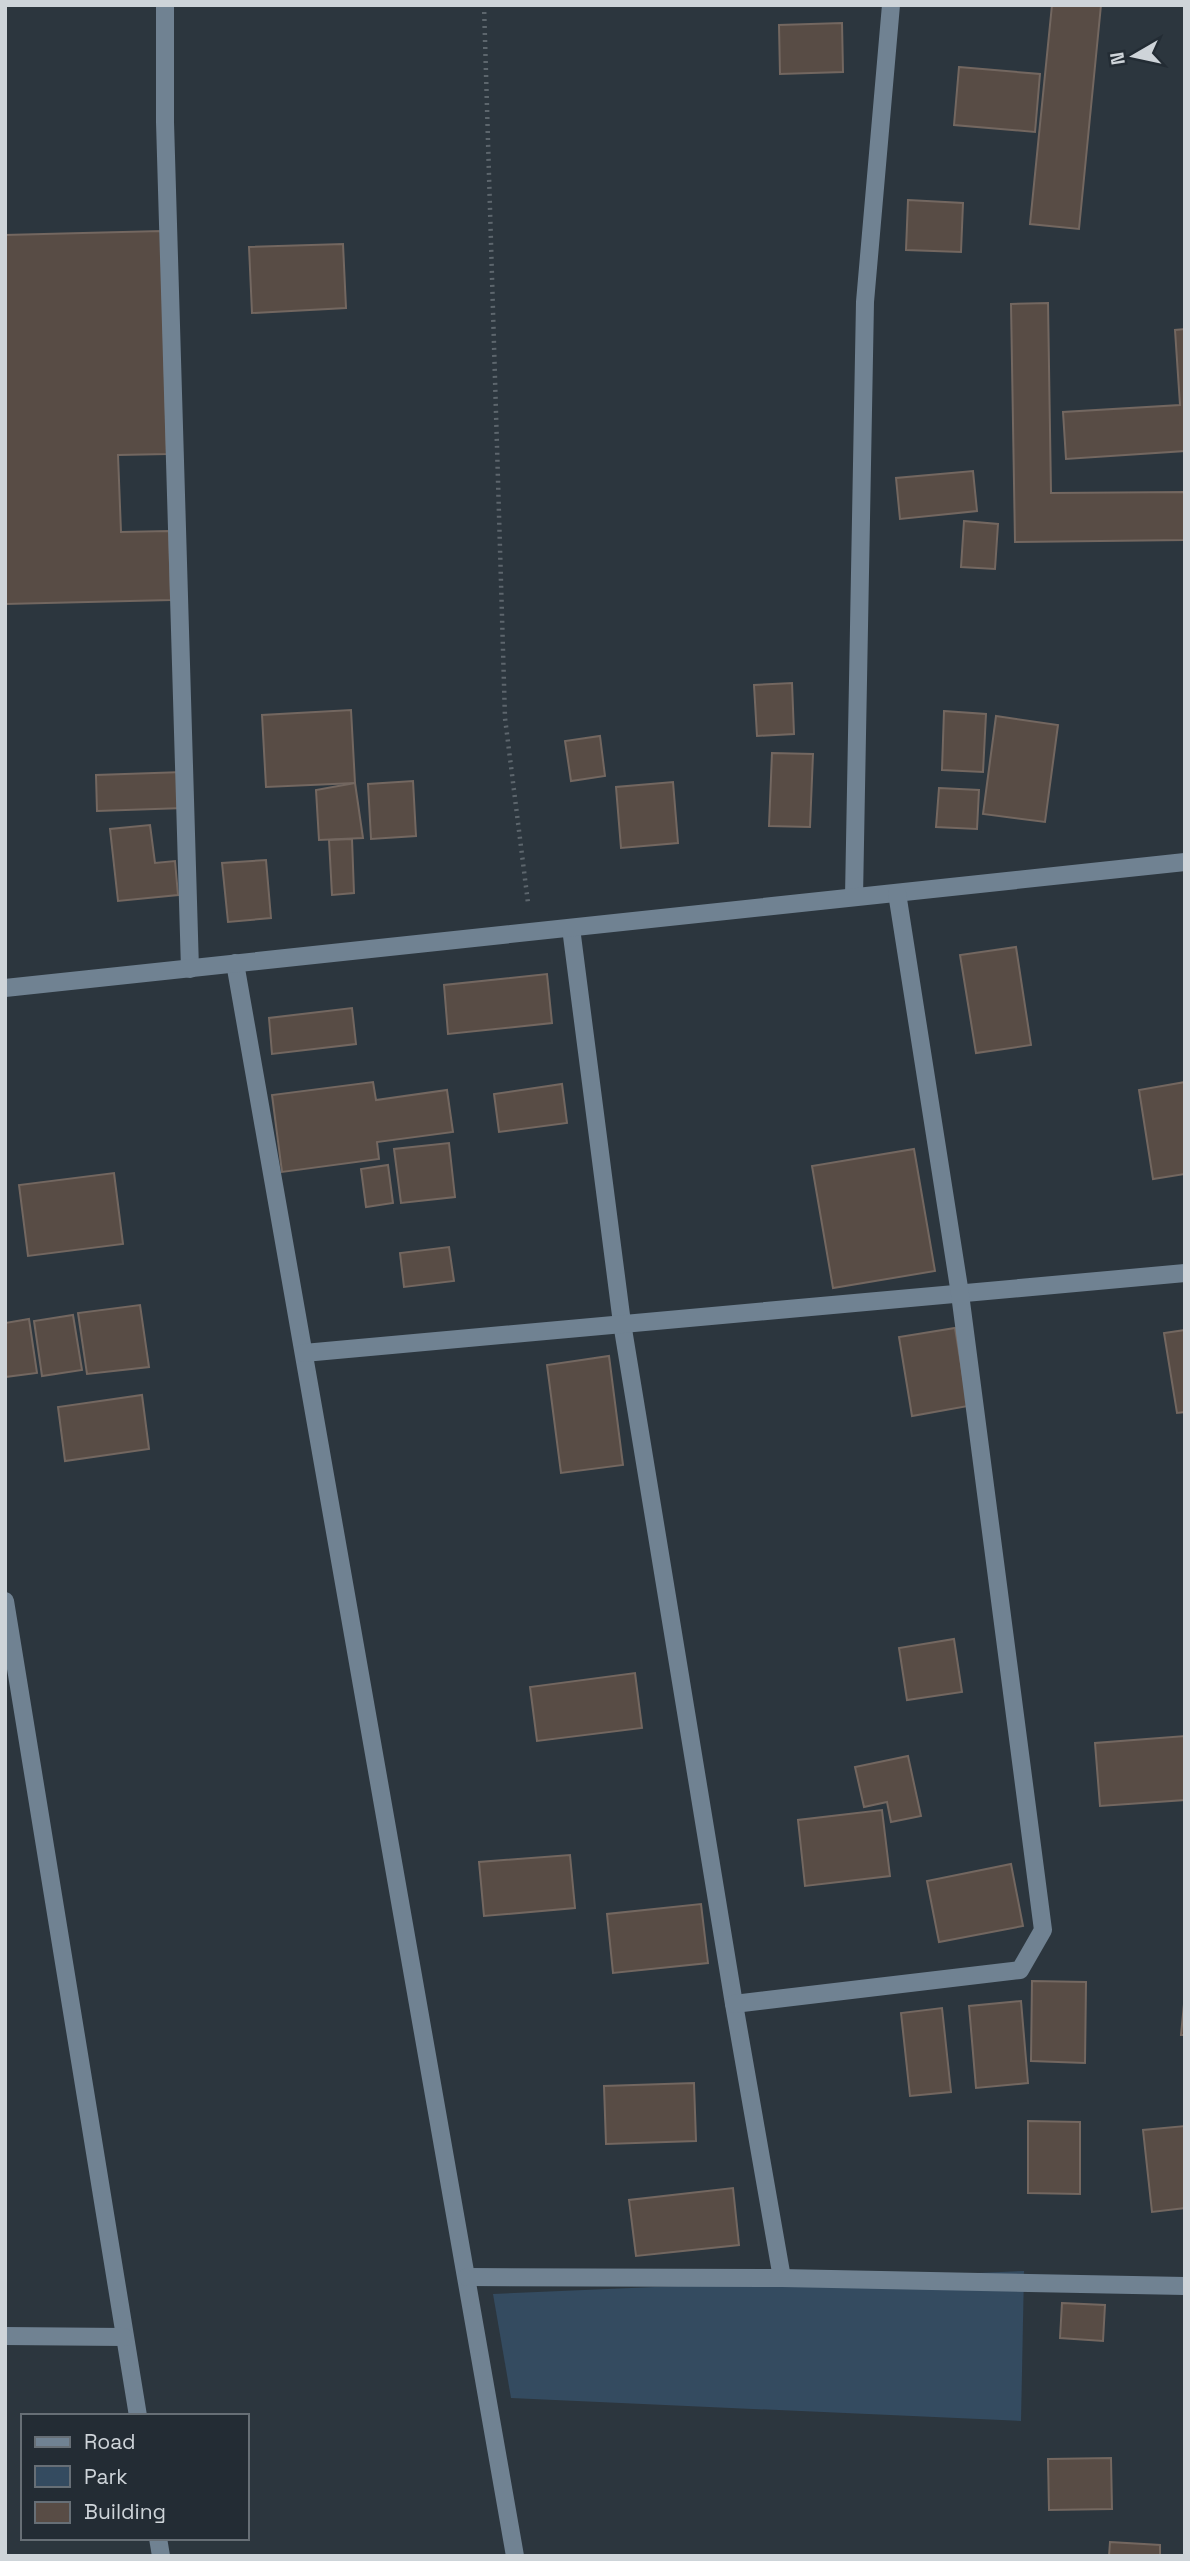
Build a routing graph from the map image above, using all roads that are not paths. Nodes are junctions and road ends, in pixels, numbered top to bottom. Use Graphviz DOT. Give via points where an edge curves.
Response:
graph roads {
  1 [pos="165,5"];
  2 [pos="891,5"];
  3 [pos="1185,862"];
  4 [pos="897,892"];
  5 [pos="854,897"];
  6 [pos="571,928"];
  7 [pos="235,963"];
  8 [pos="190,969"];
  9 [pos="5,988"];
  10 [pos="1185,1273"];
  11 [pos="960,1294"];
  12 [pos="622,1323"];
  13 [pos="304,1353"];
  14 [pos="5,1601"];
  15 [pos="734,2004"];
  16 [pos="467,2277"];
  17 [pos="782,2278"];
  18 [pos="1185,2286"];
  19 [pos="5,2336"];
  20 [pos="124,2337"];
  21 [pos="138,2414"];
  22 [pos="515,2556"];
  1 -- 8 [label="street"];
  2 -- 5 [label="street" via="864,302"];
  3 -- 4 [label="street"];
  4 -- 5 [label="street"];
  4 -- 11 [label="street"];
  5 -- 6 [label="street"];
  6 -- 7 [label="street"];
  6 -- 12 [label="street"];
  7 -- 8 [label="street"];
  7 -- 13 [label="street"];
  8 -- 9 [label="street"];
  10 -- 11 [label="street"];
  11 -- 12 [label="street"];
  11 -- 15 [label="street" via="1044,1930 1020,1970"];
  12 -- 13 [label="street"];
  12 -- 15 [label="street"];
  13 -- 16 [label="street"];
  14 -- 20 [label="street"];
  15 -- 17 [label="street"];
  16 -- 17 [label="street"];
  16 -- 22 [label="street"];
  17 -- 18 [label="street"];
  19 -- 20 [label="street"];
  20 -- 21 [label="street"];
}
